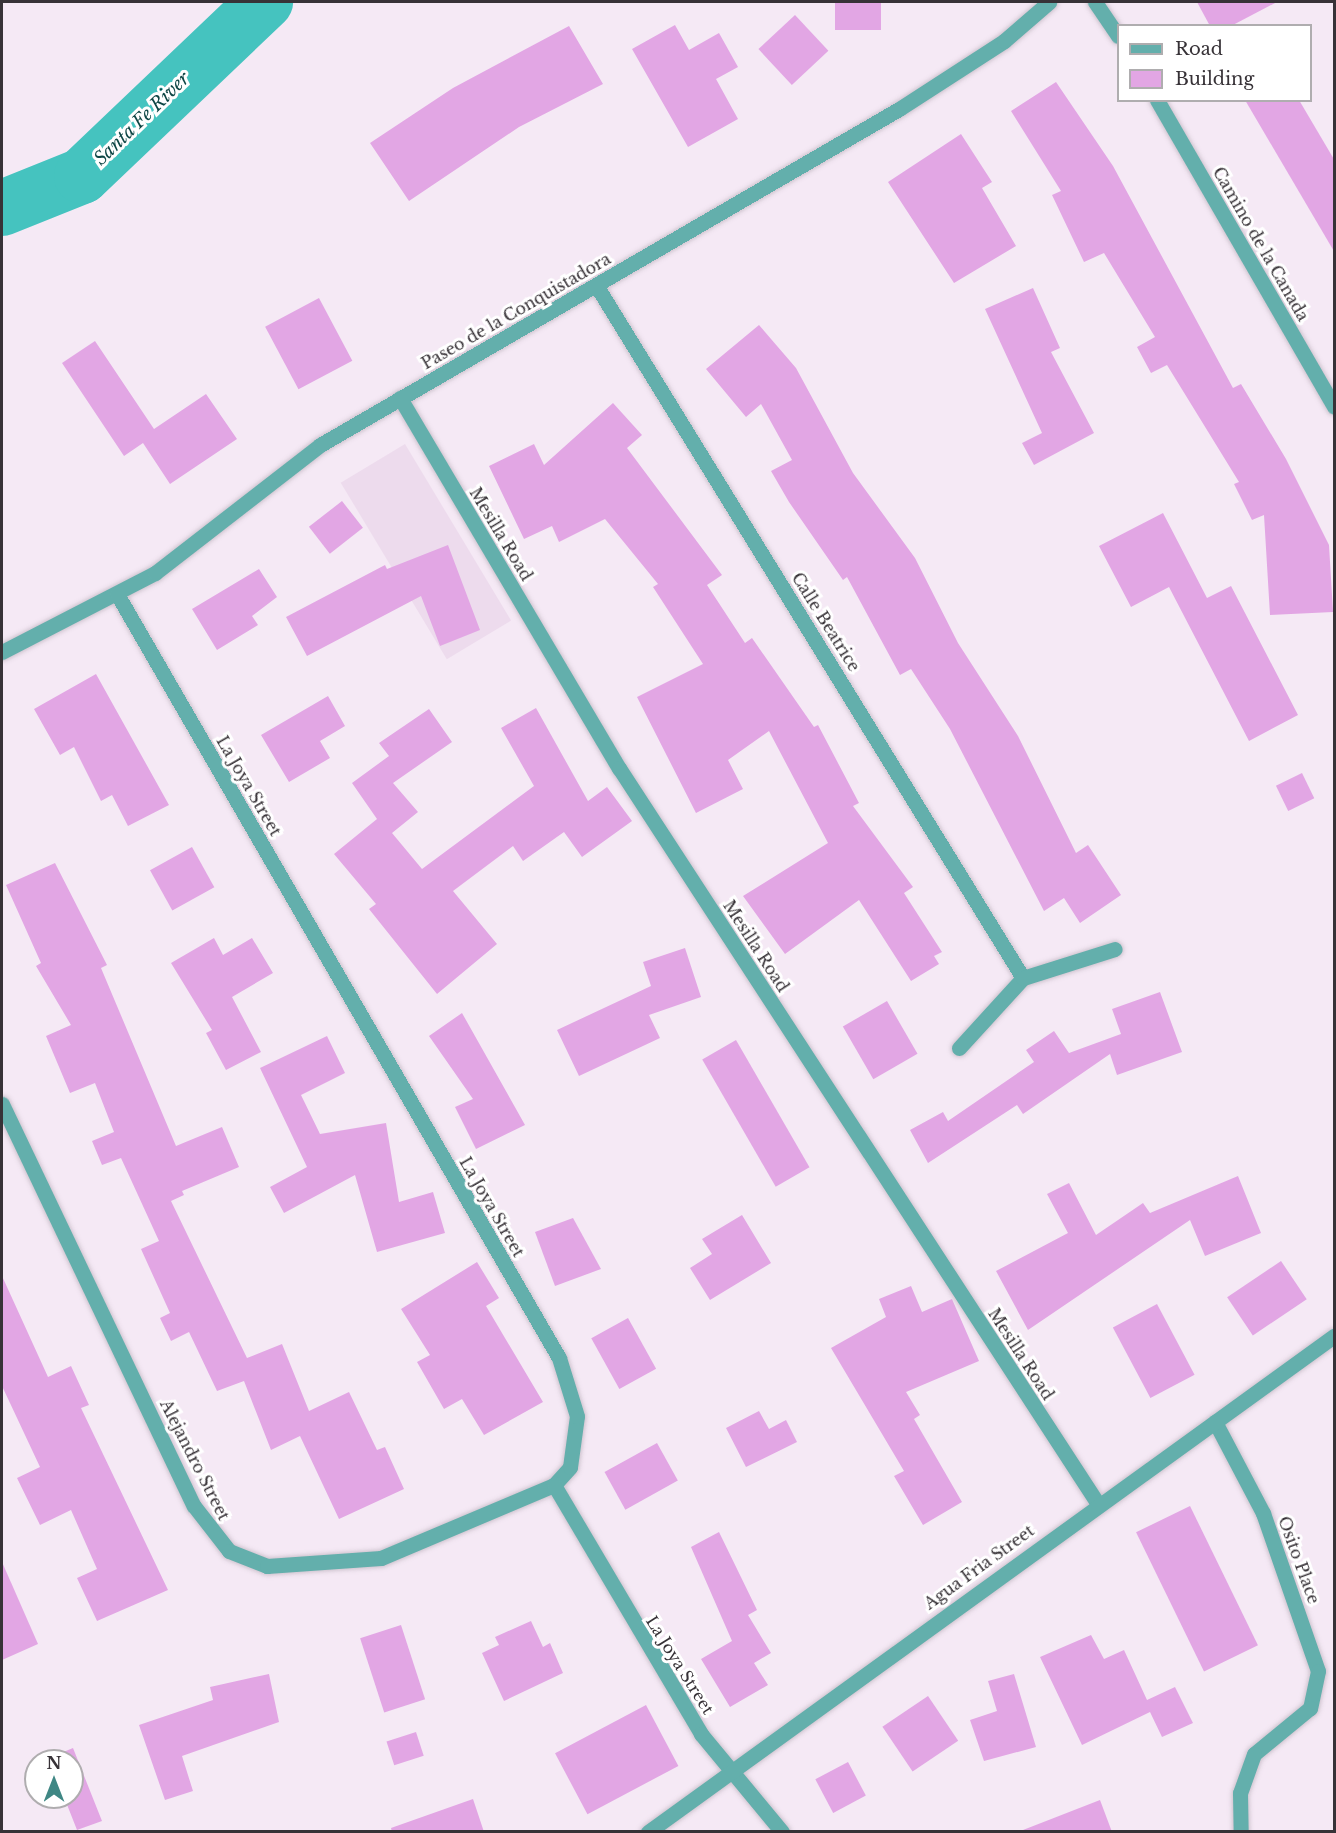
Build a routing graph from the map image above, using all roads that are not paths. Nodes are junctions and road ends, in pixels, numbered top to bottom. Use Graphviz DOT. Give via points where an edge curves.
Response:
graph roads {
  1 [pos="1049,2"];
  2 [pos="1095,2"];
  3 [pos="1117,33"];
  4 [pos="1158,102"];
  5 [pos="596,285"];
  6 [pos="400,398"];
  7 [pos="1335,406"];
  8 [pos="117,594"];
  9 [pos="2,652"];
  10 [pos="1115,949"];
  11 [pos="1023,978"];
  12 [pos="959,1048"];
  13 [pos="2,1104"];
  14 [pos="1335,1336"];
  15 [pos="1215,1422"];
  16 [pos="554,1485"];
  17 [pos="1098,1504"];
  18 [pos="731,1772"];
  19 [pos="648,1832"];
  20 [pos="782,1832"];
  21 [pos="1241,1832"];
  1 -- 5 [label="street, Paseo de la Conquistadora" via="1004,41 899,109"];
  2 -- 3 [label="street"];
  4 -- 7 [label="street, Camino de la Canada"];
  5 -- 6 [label="street, Paseo de la Conquistadora"];
  5 -- 11 [label="street, Calle Beatrice"];
  6 -- 8 [label="street, Paseo de la Conquistadora" via="320,445 165,567"];
  6 -- 17 [label="street, Mesilla Road" via="619,768"];
  8 -- 9 [label="street, Paseo de la Conquistadora"];
  8 -- 16 [label="street, La Joya Street" via="559,1358 575,1401 577,1436 570,1467"];
  10 -- 11 [label="street"];
  11 -- 12 [label="street"];
  13 -- 16 [label="street, Alejandro Street" via="194,1506 229,1551 267,1566 381,1558"];
  14 -- 15 [label="street, Agua Fria Street"];
  15 -- 17 [label="street, Agua Fria Street"];
  15 -- 21 [label="street, Osito Place" via="1263,1513 1318,1671 1310,1708 1254,1754 1240,1793"];
  16 -- 18 [label="street, La Joya Street" via="701,1734"];
  17 -- 18 [label="street, Agua Fria Street"];
  18 -- 19 [label="street, Agua Fria Street"];
  18 -- 20 [label="street, La Joya Street"];
}
